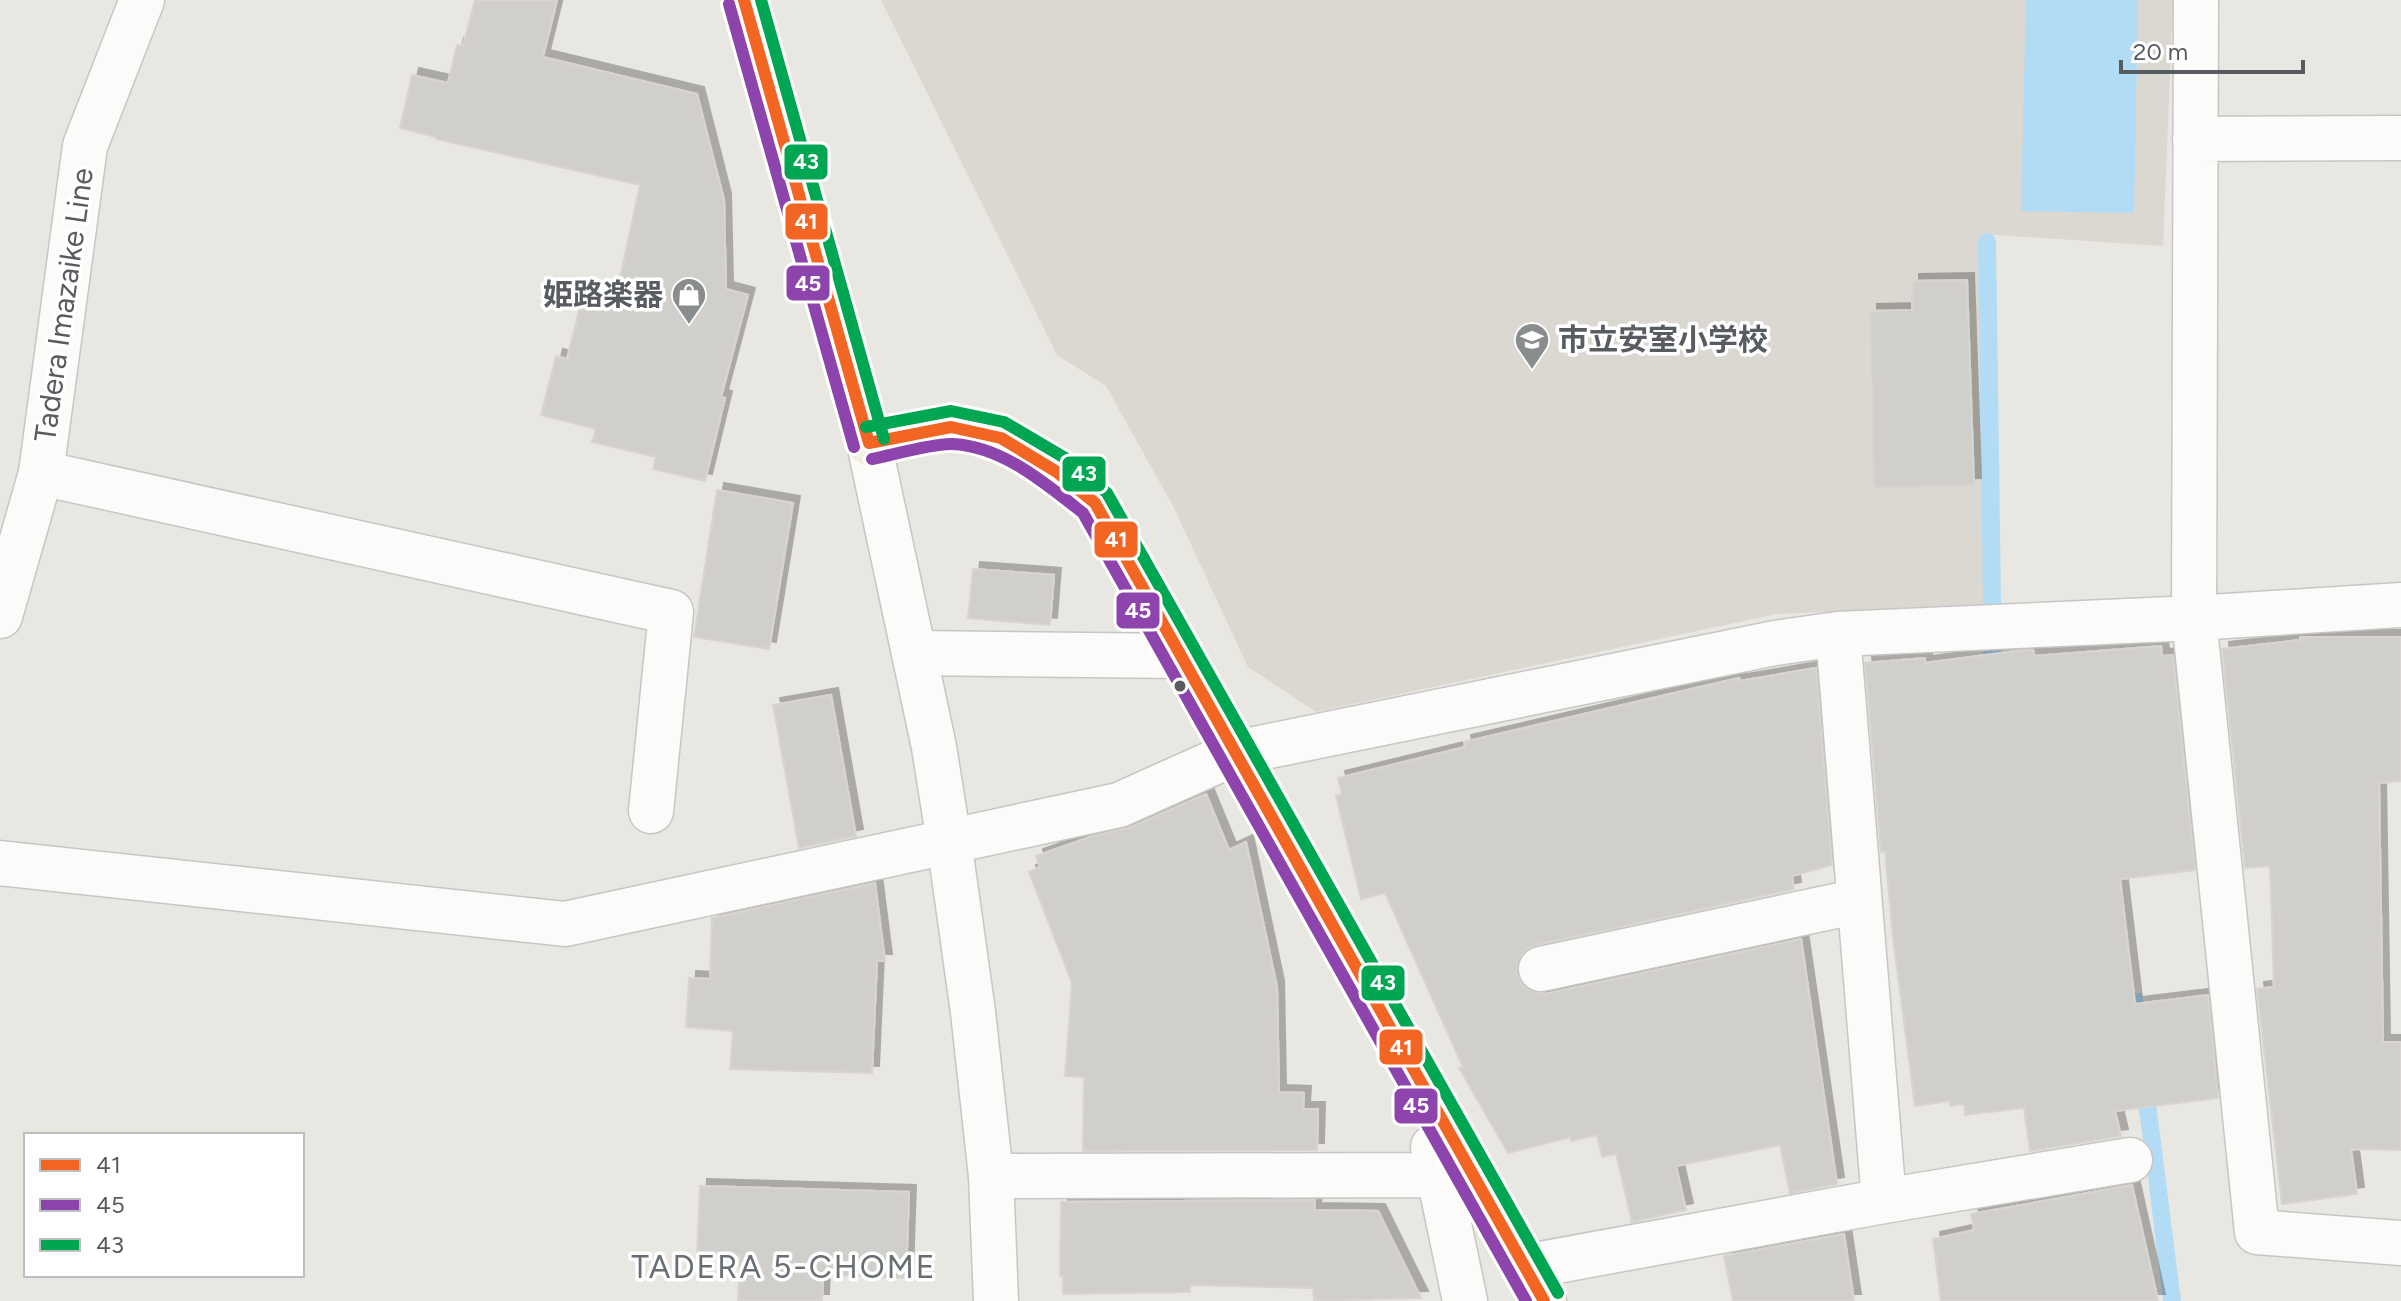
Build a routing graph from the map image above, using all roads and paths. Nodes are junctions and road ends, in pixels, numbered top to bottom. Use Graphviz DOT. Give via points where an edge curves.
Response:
graph roads {
  1 [pos="142,0"];
  2 [pos="744,0"];
  3 [pos="2196,0"];
  4 [pos="2401,138"];
  5 [pos="2195,139"];
  6 [pos="869,443"];
  7 [pos="41,473"];
  8 [pos="2401,605"];
  9 [pos="0,616"];
  10 [pos="2194,618"];
  11 [pos="1838,634"];
  12 [pos="915,653"];
  13 [pos="1180,656"];
  14 [pos="1235,753"];
  15 [pos="651,811"];
  16 [pos="949,841"];
  17 [pos="0,863"];
  18 [pos="1859,901"];
  19 [pos="1541,969"];
  20 [pos="1424,1089"];
  21 [pos="2130,1160"];
  22 [pos="1438,1175"];
  23 [pos="991,1176"];
  24 [pos="1884,1201"];
  25 [pos="2401,1243"];
  26 [pos="1534,1284"];
  27 [pos="996,1301"];
  28 [pos="1465,1301"];
  1 -- 7 [label="street, Tadera Imazaike Line" via="85,146"];
  2 -- 6 [label="main road"];
  3 -- 5 [label="street"];
  4 -- 5 [label="street"];
  5 -- 10 [label="street"];
  6 -- 12 [label="street"];
  6 -- 13 [label="main road" via="951,427 1001,438 1057,472 1095,503"];
  7 -- 9 [label="street, Tadera Imazaike Line"];
  7 -- 15 [label="street" via="671,612"];
  8 -- 10 [label="street"];
  10 -- 11 [label="street"];
  10 -- 25 [label="street" via="2257,1232"];
  11 -- 14 [label="street"];
  11 -- 18 [label="street"];
  12 -- 13 [label="street"];
  12 -- 16 [label="street"];
  13 -- 14 [label="main road"];
  14 -- 16 [label="street" via="1119,805"];
  14 -- 20 [label="main road"];
  16 -- 17 [label="street" via="565,924"];
  16 -- 23 [label="street"];
  18 -- 19 [label="street"];
  18 -- 24 [label="street"];
  20 -- 22 [label="street"];
  20 -- 26 [label="main road"];
  21 -- 24 [label="street"];
  22 -- 23 [label="street"];
  22 -- 28 [label="street"];
  23 -- 27 [label="street"];
  24 -- 26 [label="street"];
}
